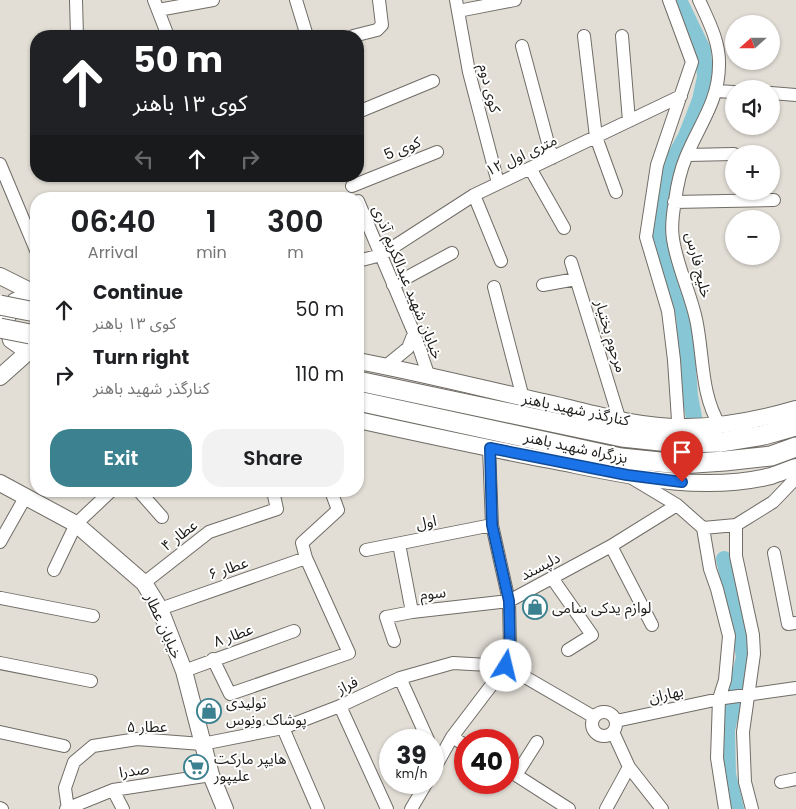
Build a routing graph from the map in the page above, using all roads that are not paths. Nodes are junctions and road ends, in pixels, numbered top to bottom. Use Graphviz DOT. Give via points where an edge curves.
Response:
graph roads {
  1 [pos="76,0"];
  2 [pos="213,0"];
  3 [pos="296,0"];
  4 [pos="378,0"];
  5 [pos="515,0"];
  6 [pos="669,0"];
  7 [pos="699,0"];
  8 [pos="156,5"];
  9 [pos="457,5"];
  10 [pos="77,30"];
  11 [pos="166,30"];
  12 [pos="305,30"];
  13 [pos="364,33"];
  14 [pos="584,36"];
  15 [pos="622,36"];
  16 [pos="522,46"];
  17 [pos="433,81"];
  18 [pos="716,91"];
  19 [pos="725,92"];
  20 [pos="780,94"];
  21 [pos="796,95"];
  22 [pos="681,96"];
  23 [pos="364,110"];
  24 [pos="629,121"];
  25 [pos="596,137"];
  26 [pos="437,152"];
  27 [pos="725,154"];
  28 [pos="687,155"];
  29 [pos="552,158"];
  30 [pos="0,164"];
  31 [pos="530,168"];
  32 [pos="364,176"];
  33 [pos="498,183"];
  34 [pos="616,192"];
  35 [pos="474,194"];
  36 [pos="774,200"];
  37 [pos="674,202"];
  38 [pos="364,216"];
  39 [pos="564,228"];
  40 [pos="30,236"];
  41 [pos="452,253"];
  42 [pos="381,255"];
  43 [pos="364,259"];
  44 [pos="501,261"];
  45 [pos="571,262"];
  46 [pos="0,276"];
  47 [pos="576,279"];
  48 [pos="0,285"];
  49 [pos="392,285"];
  50 [pos="542,286"];
  51 [pos="494,287"];
  52 [pos="30,291"];
  53 [pos="30,292"];
  54 [pos="30,295"];
  55 [pos="0,305"];
  56 [pos="30,312"];
  57 [pos="0,328"];
  58 [pos="414,333"];
  59 [pos="30,343"];
  60 [pos="30,344"];
  61 [pos="30,344"];
  62 [pos="0,345"];
  63 [pos="30,346"];
  64 [pos="364,362"];
  65 [pos="386,366"];
  66 [pos="428,374"];
  67 [pos="0,377"];
  68 [pos="364,382"];
  69 [pos="523,398"];
  70 [pos="364,402"];
  71 [pos="796,409"];
  72 [pos="364,421"];
  73 [pos="620,421"];
  74 [pos="720,426"];
  75 [pos="796,426"];
  76 [pos="679,435"];
  77 [pos="535,438"];
  78 [pos="796,447"];
  79 [pos="571,448"];
  80 [pos="493,449"];
  81 [pos="796,467"];
  82 [pos="622,474"];
  83 [pos="796,478"];
  84 [pos="0,483"];
  85 [pos="26,496"];
  86 [pos="105,497"];
  87 [pos="144,497"];
  88 [pos="275,497"];
  89 [pos="333,497"];
  90 [pos="677,505"];
  91 [pos="162,517"];
  92 [pos="76,524"];
  93 [pos="492,525"];
  94 [pos="736,525"];
  95 [pos="703,528"];
  96 [pos="0,542"];
  97 [pos="399,544"];
  98 [pos="611,546"];
  99 [pos="366,550"];
  100 [pos="774,553"];
  101 [pos="306,558"];
  102 [pos="54,570"];
  103 [pos="552,578"];
  104 [pos="144,583"];
  105 [pos="0,599"];
  106 [pos="509,601"];
  107 [pos="160,609"];
  108 [pos="412,612"];
  109 [pos="93,616"];
  110 [pos="796,623"];
  111 [pos="652,625"];
  112 [pos="294,631"];
  113 [pos="394,641"];
  114 [pos="568,650"];
  115 [pos="213,659"];
  116 [pos="0,663"];
  117 [pos="506,666"];
  118 [pos="184,671"];
  119 [pos="400,678"];
  120 [pos="91,681"];
  121 [pos="796,688"];
  122 [pos="746,696"];
  123 [pos="721,699"];
  124 [pos="340,706"];
  125 [pos="594,716"];
  126 [pos="615,726"];
  127 [pos="282,728"];
  128 [pos="423,729"];
  129 [pos="0,732"];
  130 [pos="452,737"];
  131 [pos="537,742"];
  132 [pos="202,744"];
  133 [pos="64,746"];
  134 [pos="444,752"];
  135 [pos="519,764"];
  136 [pos="629,767"];
  137 [pos="211,775"];
  138 [pos="519,777"];
  139 [pos="796,779"];
  140 [pos="781,782"];
  141 [pos="114,790"];
  142 [pos="422,794"];
  143 [pos="416,807"];
  144 [pos="67,809"];
  145 [pos="123,809"];
  146 [pos="225,809"];
  147 [pos="318,809"];
  148 [pos="387,809"];
  149 [pos="569,809"];
  150 [pos="606,809"];
  151 [pos="662,809"];
  152 [pos="725,809"];
  153 [pos="752,809"];
  1 -- 10 [label="street"];
  2 -- 8 [label="street"];
  3 -- 12 [label="street"];
  4 -- 13 [label="street" via="382,25"];
  5 -- 9 [label="street"];
  6 -- 22 [label="street" via="692,62"];
  7 -- 18 [label="street, خلیج فارس" via="714,32 719,64"];
  8 -- 11 [label="street"];
  9 -- 33 [label="street, کوی دوم" via="469,72"];
  14 -- 25 [label="street"];
  15 -- 24 [label="street"];
  16 -- 29 [label="street"];
  17 -- 23 [label="street"];
  18 -- 19 [label="street"];
  18 -- 28 [label="street, خلیج فارس"];
  20 -- 21 [label="street"];
  22 -- 24 [label="street, ۱۲ متری اول"];
  22 -- 76 [label="street" via="657,165 646,237 668,311"];
  24 -- 25 [label="street, ۱۲ متری اول"];
  25 -- 29 [label="street, ۱۲ متری اول"];
  25 -- 34 [label="street"];
  26 -- 32 [label="street, کوی 5"];
  27 -- 28 [label="street"];
  28 -- 37 [label="street, خلیج فارس"];
  29 -- 31 [label="street, ۱۲ متری اول"];
  30 -- 40 [label="street"];
  31 -- 33 [label="street, ۱۲ متری اول"];
  31 -- 39 [label="street"];
  33 -- 35 [label="street, ۱۲ متری اول"];
  35 -- 42 [label="street, ۱۲ متری اول"];
  35 -- 44 [label="street"];
  36 -- 37 [label="street"];
  37 -- 74 [label="street, خلیج فارس" via="673,238 696,320 702,374 711,412"];
  38 -- 42 [label="street, خیابان شهید عبدالکریم آذری"];
  41 -- 49 [label="street"];
  42 -- 43 [label="street, ۱۲ متری اول"];
  42 -- 49 [label="street, خیابان شهید عبدالکریم آذری"];
  45 -- 47 [label="street, مرحوم بختیار"];
  46 -- 52 [label="main road"];
  47 -- 50 [label="street"];
  47 -- 73 [label="street, مرحوم بختیار"];
  48 -- 53 [label="main road"];
  49 -- 58 [label="street, خیابان شهید عبدالکریم آذری"];
  51 -- 69 [label="street"];
  54 -- 60 [label="main road" via="15,301 6,320 11,340"];
  55 -- 56 [label="highway, bridge"];
  57 -- 59 [label="highway, bridge"];
  58 -- 65 [label="street" via="408,348"];
  58 -- 66 [label="street, خیابان شهید عبدالکریم آذری"];
  61 -- 62 [label="main road"];
  63 -- 67 [label="main road"];
  64 -- 65 [label="main road, کنارگذر شهید باهنر"];
  65 -- 66 [label="main road, کنارگذر شهید باهنر"];
  66 -- 69 [label="main road, کنارگذر شهید باهنر"];
  68 -- 76 [label="highway, بزرگراه شهید باهنر" via="622,437"];
  69 -- 73 [label="main road, کنارگذر شهید باهنر"];
  70 -- 77 [label="highway, بزرگراه شهید باهنر"];
  71 -- 74 [label="main road, کنارگذر شهید باهنر"];
  72 -- 80 [label="main road"];
  73 -- 76 [label="main road, کنارگذر شهید باهنر"];
  74 -- 76 [label="main road, کنارگذر شهید باهنر"];
  75 -- 76 [label="highway, بزرگراه شهید باهنر" via="722,442"];
  77 -- 79 [label="highway, بزرگراه شهید باهنر"];
  77 -- 80 [label="main road"];
  78 -- 79 [label="highway, بزرگراه شهید باهنر" via="771,456 680,464 621,458"];
  79 -- 82 [label="main road"];
  80 -- 82 [label="main road"];
  80 -- 93 [label="street"];
  81 -- 82 [label="main road" via="771,476 728,482 682,482"];
  82 -- 90 [label="street"];
  83 -- 94 [label="street" via="773,502"];
  84 -- 85 [label="main road, خیابان عطار"];
  85 -- 92 [label="main road, خیابان عطار"];
  85 -- 96 [label="street"];
  86 -- 92 [label="street"];
  87 -- 91 [label="street"];
  88 -- 104 [label="street, عطار ۴" via="278,509 209,532"];
  89 -- 101 [label="street" via="338,510 302,543"];
  90 -- 95 [label="street"];
  90 -- 98 [label="street, دلپسند"];
  92 -- 102 [label="street"];
  92 -- 104 [label="main road, خیابان عطار"];
  93 -- 97 [label="street, اول"];
  93 -- 106 [label="street"];
  94 -- 95 [label="street"];
  94 -- 122 [label="street" via="736,556 753,635 754,654"];
  95 -- 123 [label="street" via="710,569 730,636"];
  97 -- 99 [label="street, اول"];
  97 -- 108 [label="street"];
  98 -- 103 [label="street, دلپسند"];
  98 -- 111 [label="street"];
  100 -- 110 [label="street" via="788,624"];
  101 -- 107 [label="street, عطار ۶"];
  101 -- 115 [label="street" via="349,653 230,694"];
  103 -- 106 [label="street, دلپسند"];
  103 -- 114 [label="street" via="592,635"];
  104 -- 107 [label="main road, خیابان عطار"];
  105 -- 109 [label="street"];
  106 -- 108 [label="street, سوم"];
  106 -- 117 [label="street" via="510,648"];
  107 -- 118 [label="main road, خیابان عطار"];
  108 -- 113 [label="street, سوم" via="386,617"];
  112 -- 115 [label="street, عطار ۸"];
  115 -- 118 [label="street, عطار ۸"];
  116 -- 120 [label="street"];
  117 -- 119 [label="street, فراز" via="453,663"];
  117 -- 125 [label="street"];
  117 -- 130 [label="street"];
  118 -- 132 [label="main road, خیابان عطار"];
  119 -- 124 [label="street, فراز"];
  119 -- 128 [label="street"];
  121 -- 122 [label="street"];
  122 -- 123 [label="street, بهاران"];
  122 -- 153 [label="street" via="743,732 745,782"];
  123 -- 126 [label="street, بهاران"];
  123 -- 152 [label="street" via="717,758"];
  124 -- 127 [label="street, فراز"];
  124 -- 148 [label="street"];
  125 -- 126 [label="street" via="608,712"];
  125 -- 126 [label="street" via="595,732 602,736 610,734"];
  126 -- 136 [label="street"];
  127 -- 132 [label="street, فراز"];
  127 -- 147 [label="street"];
  129 -- 133 [label="street"];
  130 -- 134 [label="street"];
  131 -- 135 [label="street"];
  132 -- 137 [label="main road, خیابان عطار"];
  132 -- 144 [label="street, عطار ۵" via="137,739 93,746 74,762 65,788"];
  136 -- 150 [label="street"];
  136 -- 151 [label="street"];
  137 -- 141 [label="street, صدرا"];
  137 -- 146 [label="main road, خیابان عطار"];
  138 -- 149 [label="street"];
  139 -- 140 [label="street"];
  141 -- 144 [label="street, صدرا"];
  141 -- 145 [label="street"];
  142 -- 143 [label="street"];
}
